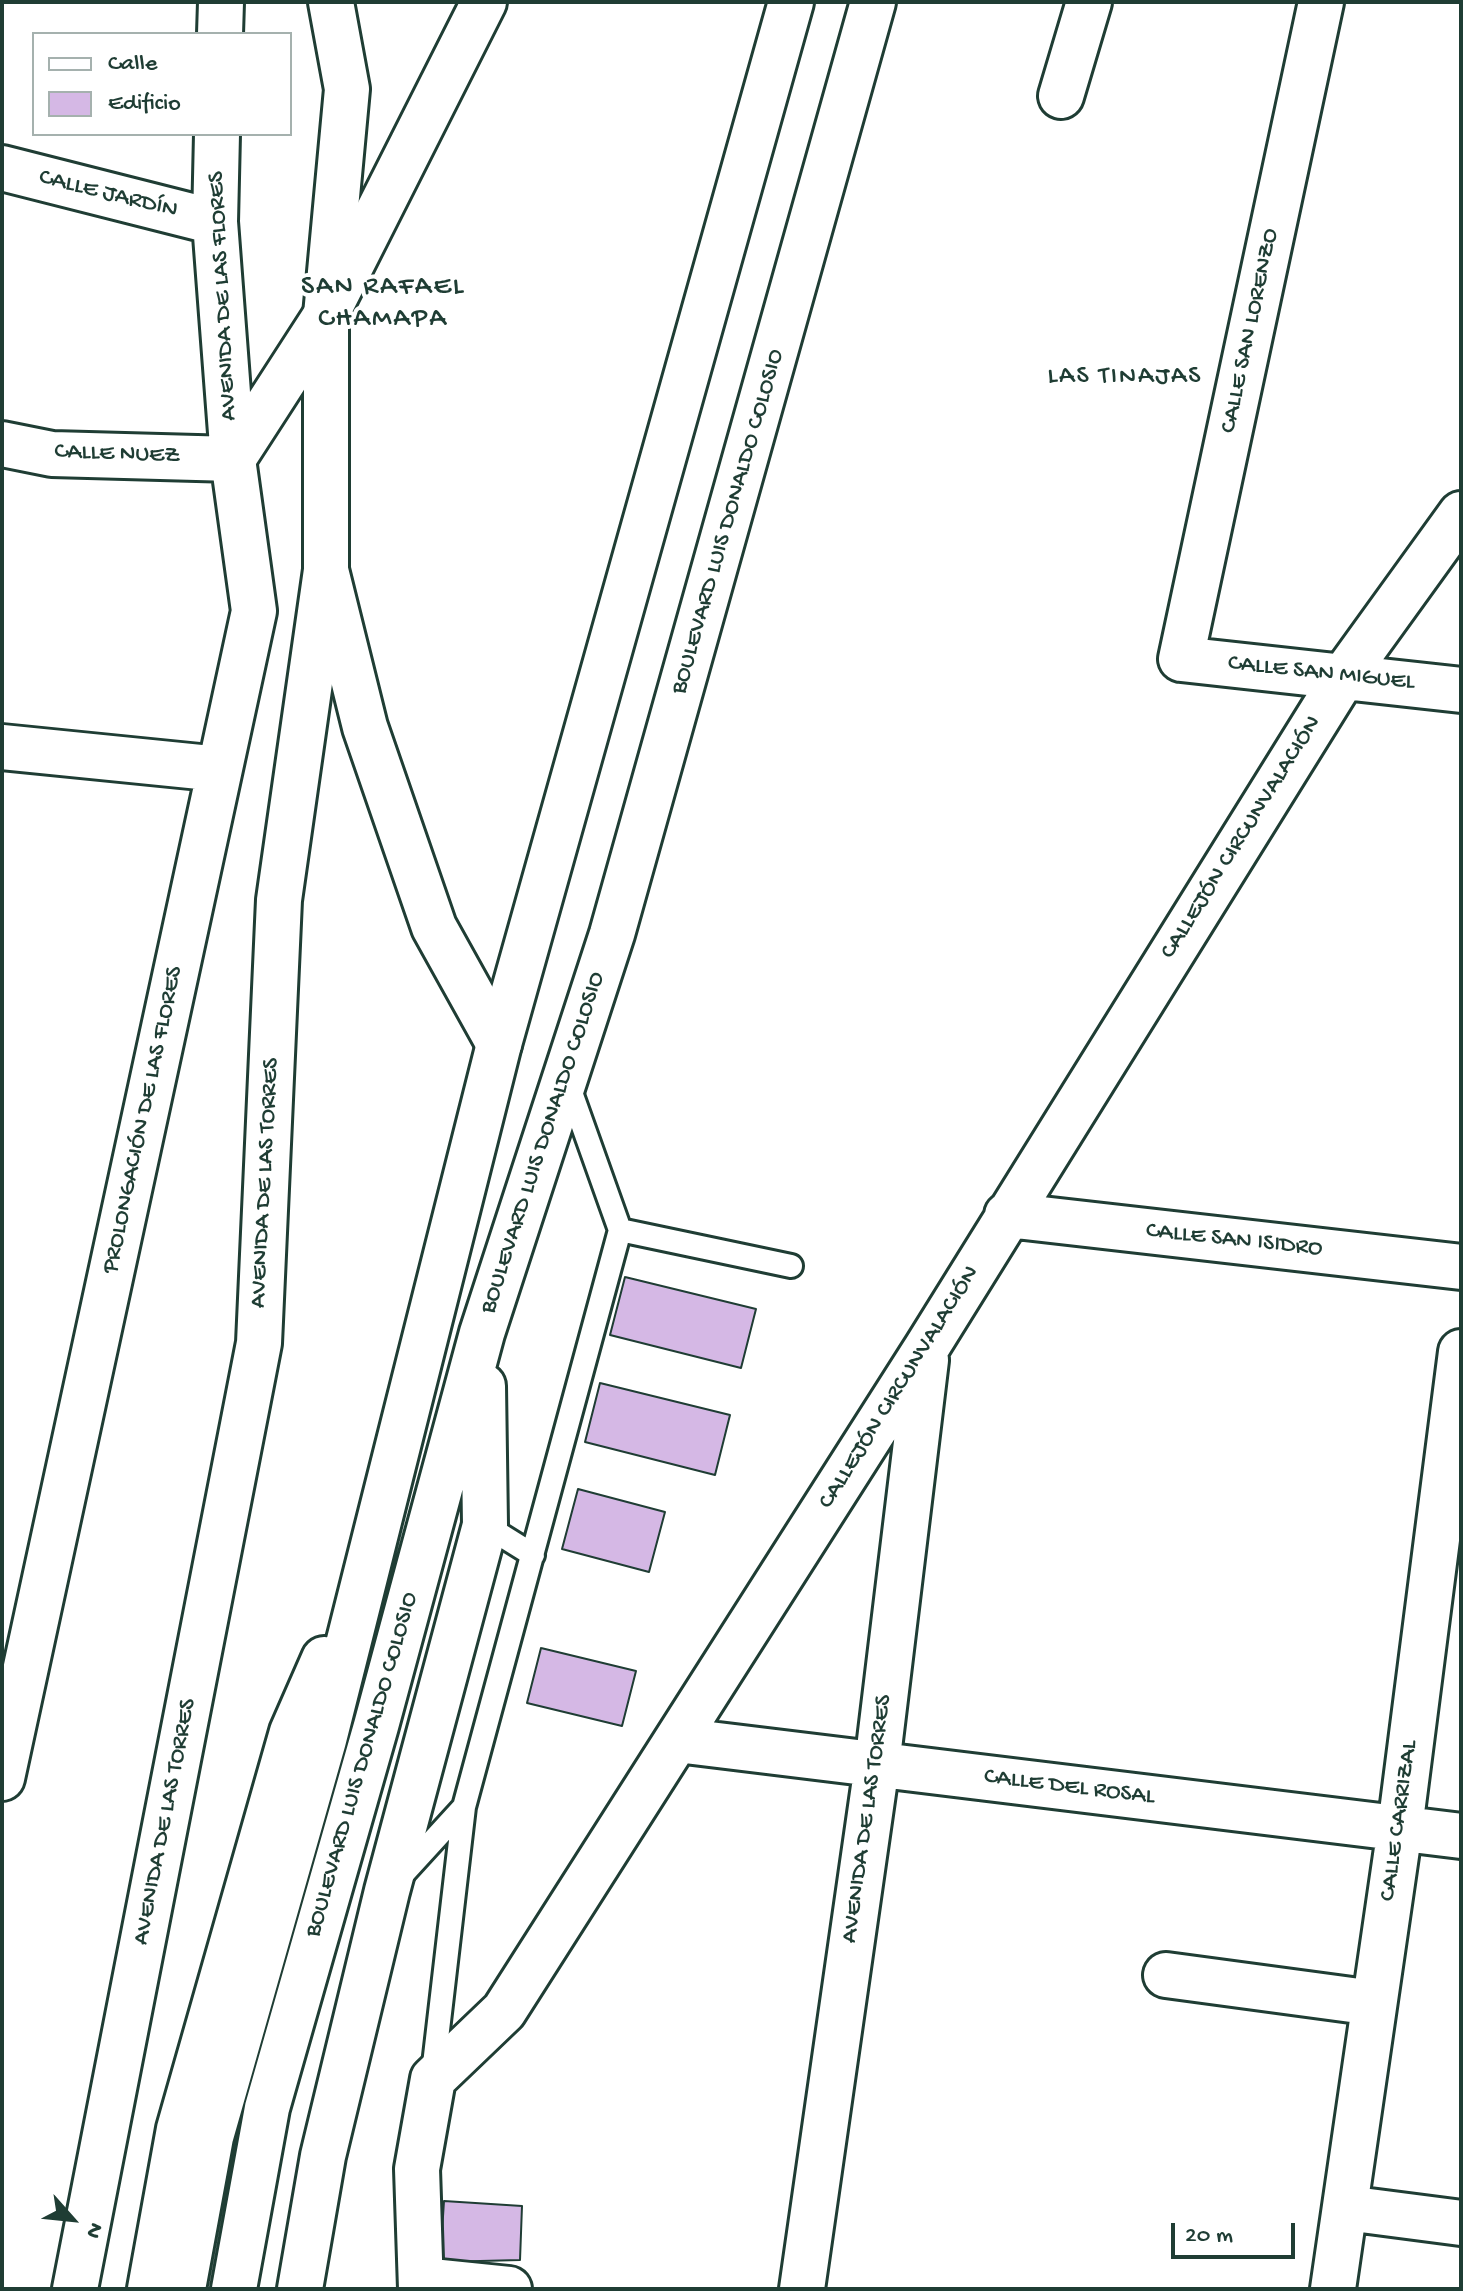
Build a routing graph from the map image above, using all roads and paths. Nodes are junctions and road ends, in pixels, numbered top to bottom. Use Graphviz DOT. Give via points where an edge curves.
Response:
graph roads {
  1 [pos="221,2"];
  2 [pos="331,2"];
  3 [pos="484,2"];
  4 [pos="791,2"];
  5 [pos="873,2"];
  6 [pos="1089,2"];
  7 [pos="1321,2"];
  8 [pos="220,32"];
  9 [pos="1061,96"];
  10 [pos="217,136"];
  11 [pos="2,168"];
  12 [pos="215,222"];
  13 [pos="326,315"];
  14 [pos="2,444"];
  15 [pos="52,454"];
  16 [pos="233,459"];
  17 [pos="2,466"];
  18 [pos="1461,514"];
  19 [pos="326,570"];
  20 [pos="1181,659"];
  21 [pos="1344,676"];
  22 [pos="1461,690"];
  23 [pos="2,747"];
  24 [pos="220,769"];
  25 [pos="499,1044"];
  26 [pos="565,1077"];
  27 [pos="1007,1215"];
  28 [pos="620,1230"];
  29 [pos="791,1266"];
  30 [pos="1461,1267"];
  31 [pos="482,1333"];
  32 [pos="927,1347"];
  33 [pos="1461,1352"];
  34 [pos="485,1525"];
  35 [pos="372,1551"];
  36 [pos="533,1555"];
  37 [pos="677,1740"];
  38 [pos="877,1765"];
  39 [pos="2,1778"];
  40 [pos="464,1807"];
  41 [pos="1400,1828"];
  42 [pos="1461,1836"];
  43 [pos="387,1891"];
  44 [pos="1166,1975"];
  45 [pos="1374,2003"];
  46 [pos="433,2079"];
  47 [pos="1346,2208"];
  48 [pos="1461,2223"];
  49 [pos="420,2286"];
  50 [pos="75,2289"];
  51 [pos="150,2289"];
  52 [pos="183,2289"];
  53 [pos="234,2289"];
  54 [pos="300,2289"];
  55 [pos="509,2289"];
  56 [pos="802,2289"];
  57 [pos="1333,2289"];
  1 -- 8 [label="main road"];
  2 -- 13 [label="main road" via="347,89"];
  3 -- 13 [label="main road"];
  4 -- 25 [label="main road, BOULEVARD LUIS DONALDO COLOSIO"];
  5 -- 26 [label="main road, BOULEVARD LUIS DONALDO COLOSIO" via="612,934"];
  6 -- 9 [label="main road"];
  7 -- 20 [label="main road, CALLE SAN LORENZO"];
  10 -- 12 [label="main road, AVENIDA DE LAS FLORES"];
  11 -- 12 [label="main road, CALLE JARDÍN"];
  12 -- 16 [label="main road, AVENIDA DE LAS FLORES"];
  13 -- 16 [label="main road"];
  13 -- 19 [label="main road"];
  14 -- 15 [label="main road, CALLE NUEZ"];
  15 -- 16 [label="main road, CALLE NUEZ"];
  15 -- 17 [label="main road"];
  16 -- 24 [label="main road, PROLONGACIÓN DE LAS FLORES" via="254,611"];
  18 -- 21 [label="main road, CALLEJÓN CIRCUNVALACIÓN"];
  19 -- 25 [label="main road" via="365,727 434,927"];
  19 -- 50 [label="main road, AVENIDA DE LAS TORRES" via="279,900 259,1343"];
  20 -- 21 [label="main road, CALLE SAN MIGUEL"];
  21 -- 22 [label="main road, CALLE SAN MIGUEL"];
  21 -- 27 [label="main road, CALLEJÓN CIRCUNVALACIÓN"];
  23 -- 24 [label="main road"];
  24 -- 39 [label="main road, PROLONGACIÓN DE LAS FLORES"];
  25 -- 35 [label="main road, BOULEVARD LUIS DONALDO COLOSIO"];
  26 -- 28 [label="lane"];
  26 -- 31 [label="main road, BOULEVARD LUIS DONALDO COLOSIO"];
  27 -- 30 [label="main road, CALLE SAN ISIDRO"];
  27 -- 32 [label="main road, CALLEJÓN CIRCUNVALACIÓN"];
  28 -- 29 [label="lane"];
  28 -- 36 [label="lane"];
  31 -- 34 [label="main road"];
  31 -- 53 [label="main road, BOULEVARD LUIS DONALDO COLOSIO" via="267,2108"];
  32 -- 37 [label="main road, CALLEJÓN CIRCUNVALACIÓN"];
  32 -- 38 [label="main road, AVENIDA DE LAS TORRES"];
  33 -- 41 [label="main road, CALLE CARRIZAL"];
  34 -- 36 [label="lane"];
  34 -- 43 [label="main road"];
  35 -- 51 [label="main road" via="292,1732 179,2129"];
  35 -- 52 [label="main road, BOULEVARD LUIS DONALDO COLOSIO" via="211,2137"];
  36 -- 40 [label="lane"];
  37 -- 38 [label="main road, CALLE DEL ROSAL"];
  37 -- 46 [label="main road, CALLEJÓN CIRCUNVALACIÓN" via="504,2011"];
  38 -- 41 [label="main road, CALLE DEL ROSAL"];
  38 -- 56 [label="main road, AVENIDA DE LAS TORRES"];
  40 -- 43 [label="lane"];
  40 -- 46 [label="lane"];
  41 -- 42 [label="main road, CALLE DEL ROSAL"];
  41 -- 45 [label="main road, CALLE CARRIZAL"];
  43 -- 54 [label="main road" via="323,2156"];
  44 -- 45 [label="main road"];
  45 -- 47 [label="main road, CALLE CARRIZAL"];
  46 -- 49 [label="main road" via="417,2169"];
  47 -- 48 [label="main road"];
  47 -- 57 [label="main road, CALLE CARRIZAL"];
  49 -- 55 [label="main road"];
}
